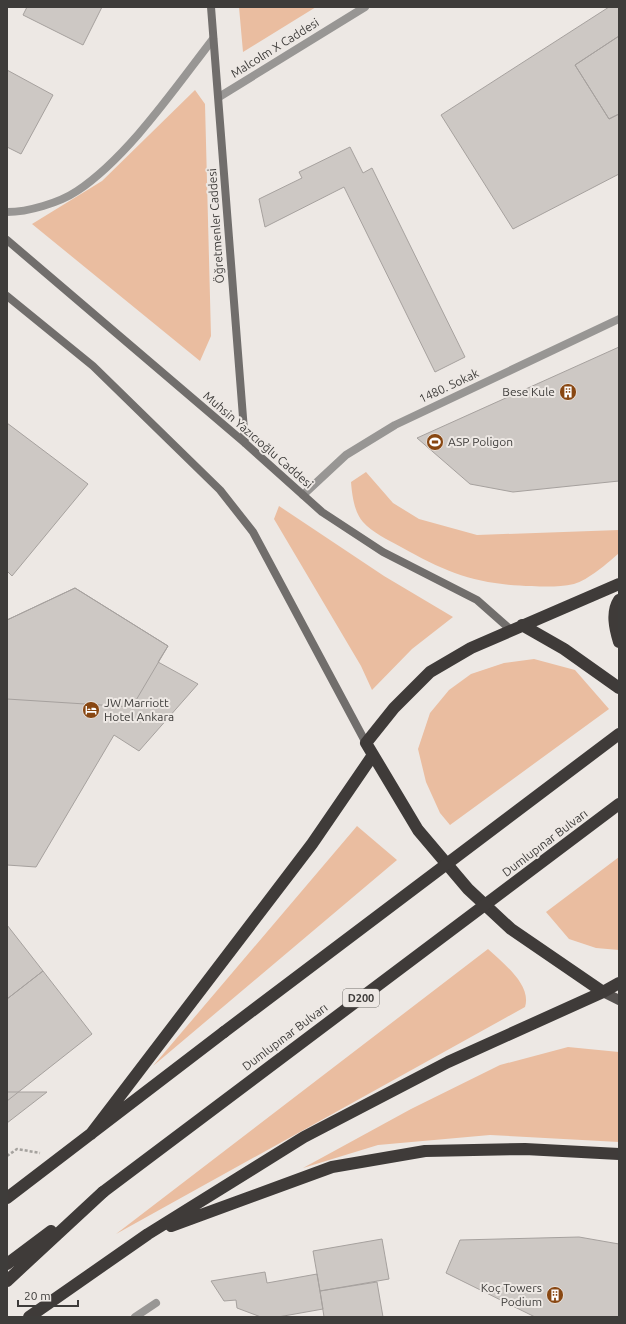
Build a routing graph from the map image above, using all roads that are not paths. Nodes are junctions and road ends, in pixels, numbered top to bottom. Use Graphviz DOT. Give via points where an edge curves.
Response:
graph roads {
  1 [pos="211,7"];
  2 [pos="365,7"];
  3 [pos="213,39"];
  4 [pos="219,97"];
  5 [pos="7,212"];
  6 [pos="7,240"];
  7 [pos="7,296"];
  8 [pos="619,319"];
  9 [pos="244,443"];
  10 [pos="303,495"];
  11 [pos="619,584"];
  12 [pos="619,600"];
  13 [pos="517,628"];
  14 [pos="619,642"];
  15 [pos="619,688"];
  16 [pos="619,734"];
  17 [pos="366,742"];
  18 [pos="373,755"];
  19 [pos="619,804"];
  20 [pos="619,983"];
  21 [pos="602,992"];
  22 [pos="619,1000"];
  23 [pos="91,1134"];
  24 [pos="619,1154"];
  25 [pos="103,1192"];
  26 [pos="7,1198"];
  27 [pos="148,1234"];
  28 [pos="7,1264"];
  29 [pos="7,1281"];
  30 [pos="156,1302"];
  31 [pos="29,1317"];
  32 [pos="135,1317"];
  1 -- 3 [label="main road, Öğretmenler Caddesi"];
  2 -- 4 [label="street, Malcolm X Caddesi"];
  3 -- 4 [label="main road, Öğretmenler Caddesi"];
  3 -- 5 [label="street" via="170,95 105,169 76,192 22,212"];
  4 -- 9 [label="main road, Öğretmenler Caddesi"];
  6 -- 9 [label="main road, Muhsin Yazıcıoğlu Caddesi"];
  7 -- 17 [label="main road" via="93,366 220,490 253,532"];
  8 -- 10 [label="street, 1480. Sokak" via="394,425 346,455"];
  9 -- 10 [label="main road, Muhsin Yazıcıoğlu Caddesi"];
  10 -- 13 [label="main road, Muhsin Yazıcıoğlu Caddesi" via="322,512 383,552 477,600"];
  11 -- 13 [label="highway"];
  12 -- 14 [label="highway" via="616,604 614,626"];
  13 -- 15 [label="highway" via="564,648"];
  13 -- 17 [label="highway" via="471,648 430,672 394,708"];
  16 -- 23 [label="highway, bridge"];
  17 -- 18 [label="highway"];
  18 -- 21 [label="highway" via="418,830 468,889 511,929"];
  18 -- 23 [label="highway" via="312,844"];
  19 -- 25 [label="highway, Dumlupınar Bulvarı / D200, bridge"];
  20 -- 21 [label="highway"];
  21 -- 22 [label="main road"];
  21 -- 27 [label="highway" via="448,1062 304,1137"];
  23 -- 26 [label="highway"];
  24 -- 27 [label="highway" via="525,1149 425,1151 332,1167"];
  25 -- 28 [label="highway, Dumlupınar Bulvarı"];
  25 -- 29 [label="highway"];
  27 -- 31 [label="highway"];
  30 -- 32 [label="street"];
}
